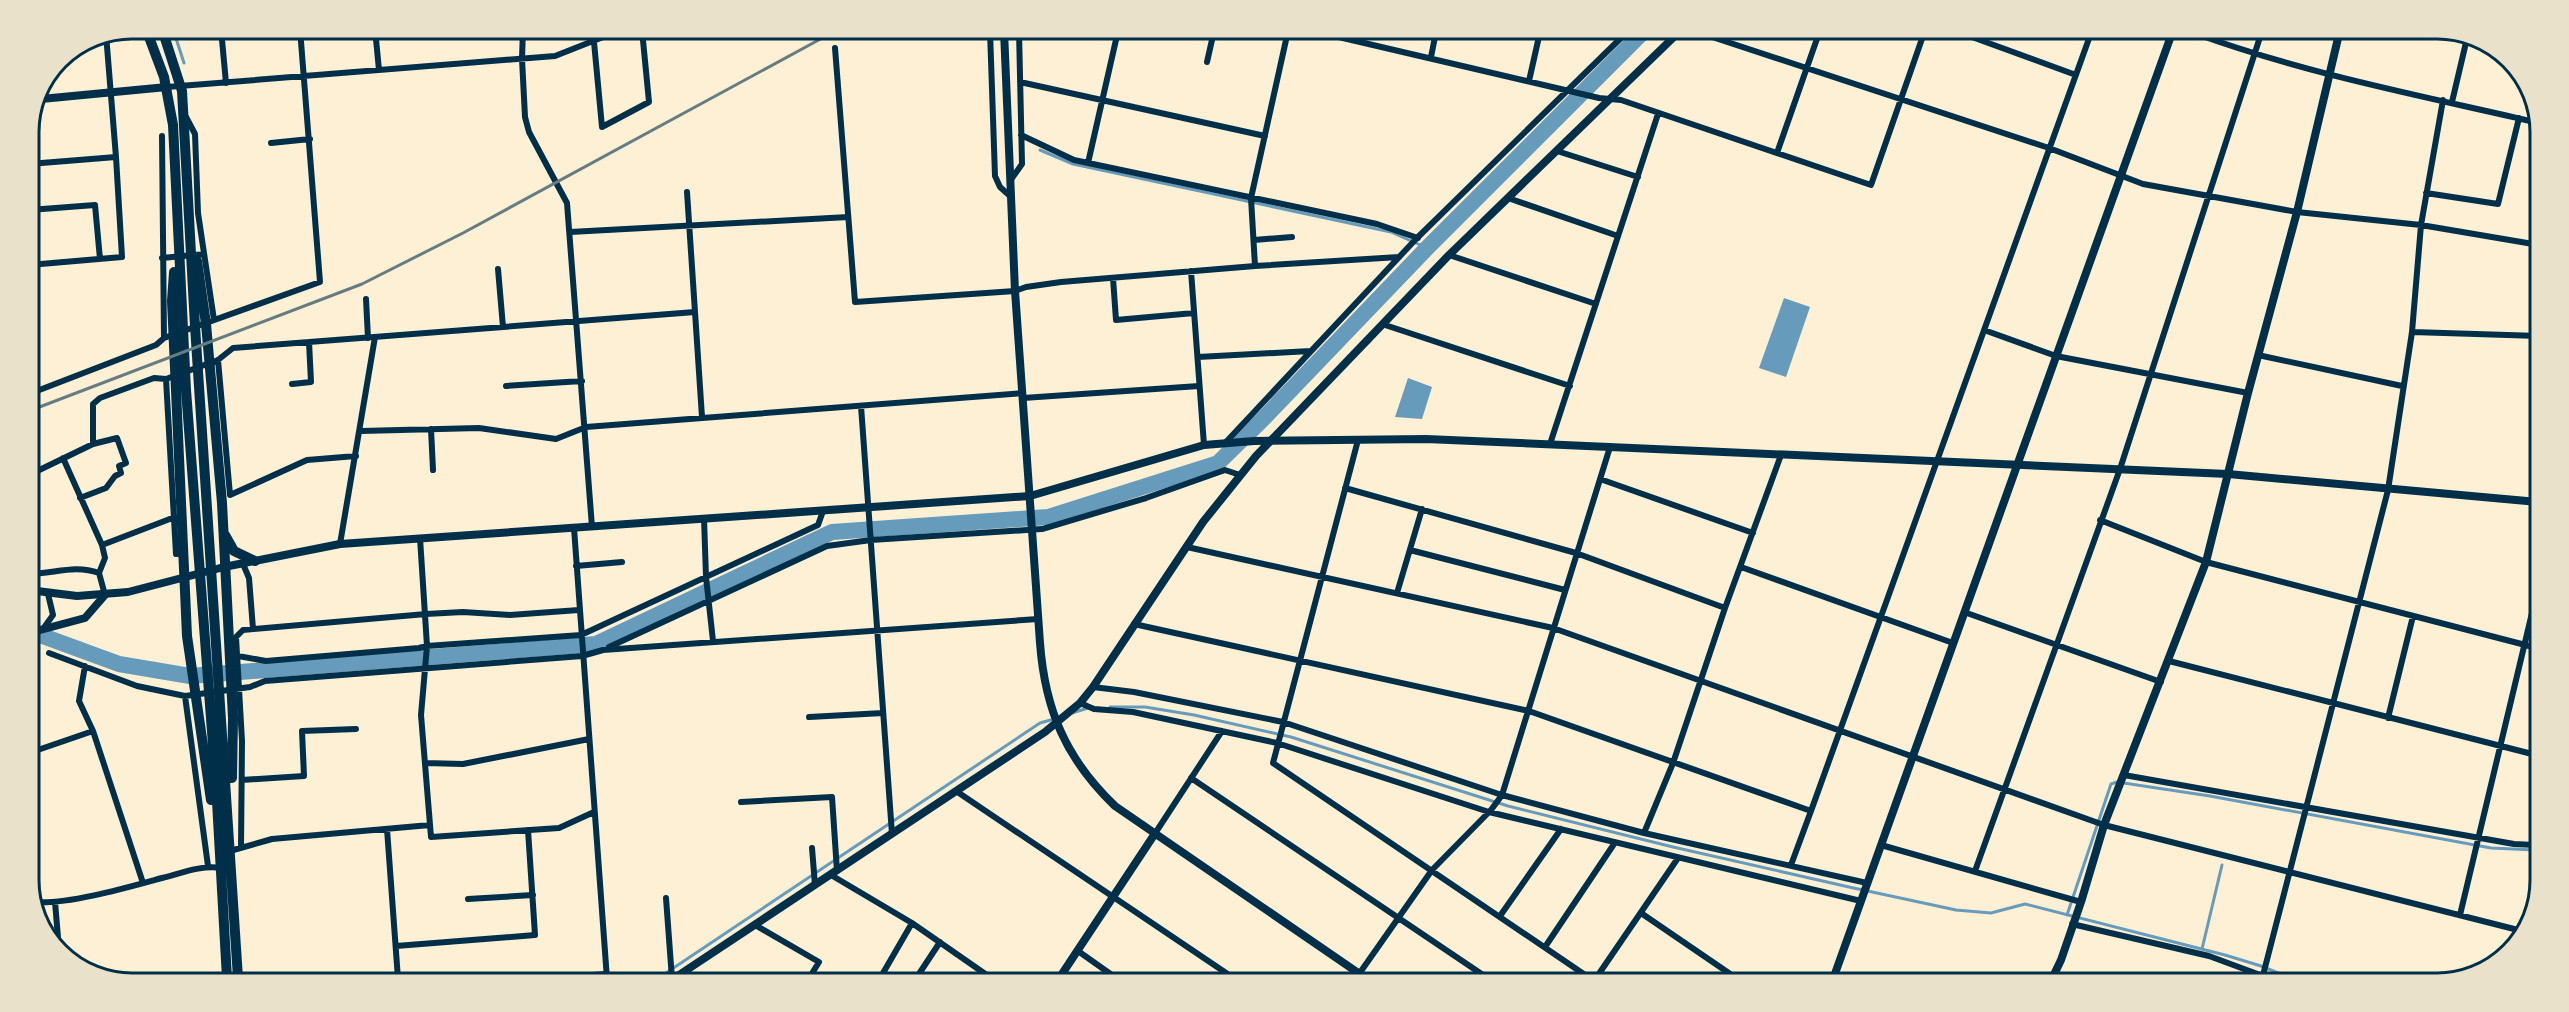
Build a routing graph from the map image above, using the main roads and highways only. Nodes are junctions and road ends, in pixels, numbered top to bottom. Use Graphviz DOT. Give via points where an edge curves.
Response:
graph roads {
  1 [pos="150,39"];
  2 [pos="166,39"];
  3 [pos="177,221"];
  4 [pos="190,225"];
  5 [pos="2530,501"];
  6 [pos="223,529"];
  7 [pos="255,561"];
  8 [pos="224,567"];
  9 [pos="183,578"];
  10 [pos="39,592"];
  11 [pos="221,781"];
  12 [pos="229,824"];
  13 [pos="219,831"];
  14 [pos="227,973"];
  15 [pos="238,973"];
  1 -- 3 [label="highway" via="166,87 173,125"];
  2 -- 4 [label="highway" via="181,87"];
  3 -- 9 [label="highway" via="172,301"];
  3 -- 11 [label="highway" via="192,472"];
  4 -- 6 [label="highway" via="202,287"];
  4 -- 11 [label="highway"];
  5 -- 7 [label="main road" via="2228,474 2017,464 1426,439 1254,441 1204,445 1030,496 340,544"];
  6 -- 7 [label="highway" via="234,551"];
  6 -- 8 [label="highway"];
  7 -- 8 [label="main road"];
  8 -- 9 [label="main road"];
  8 -- 12 [label="highway" via="232,718"];
  9 -- 10 [label="main road" via="105,595"];
  9 -- 13 [label="highway" via="200,729"];
  11 -- 12 [label="highway"];
  11 -- 13 [label="highway"];
  12 -- 15 [label="highway" via="236,849"];
  13 -- 14 [label="highway"];
}
